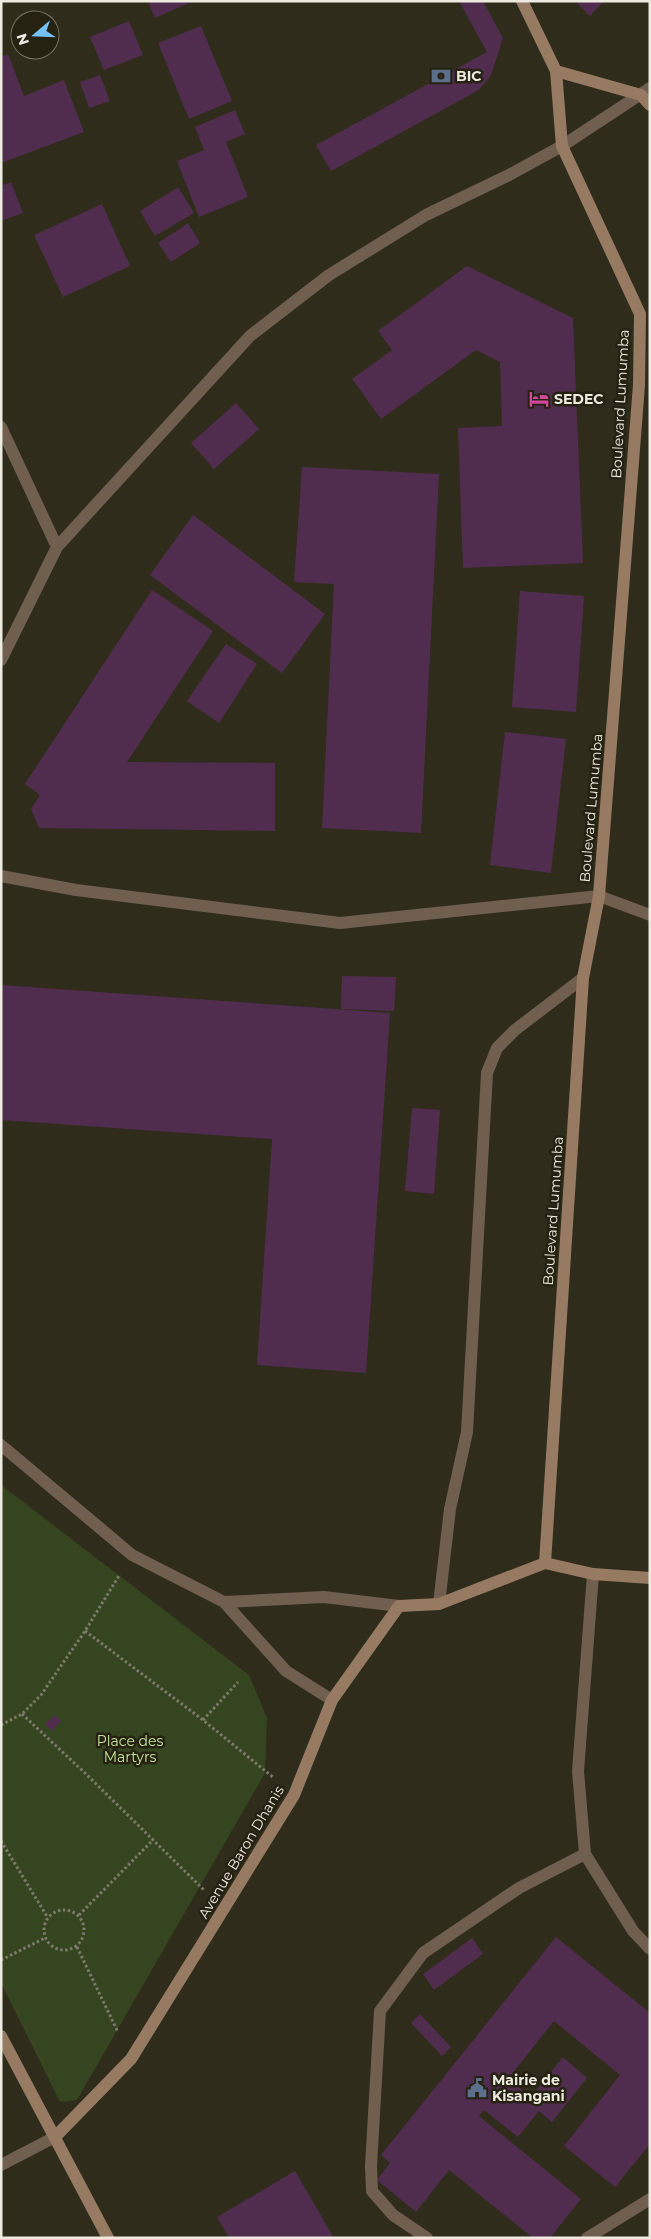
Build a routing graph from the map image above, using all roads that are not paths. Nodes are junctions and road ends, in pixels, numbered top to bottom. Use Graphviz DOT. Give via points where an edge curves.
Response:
graph roads {
  1 [pos="522,1"];
  2 [pos="556,70"];
  3 [pos="646,91"];
  4 [pos="650,105"];
  5 [pos="562,146"];
  6 [pos="645,314"];
  7 [pos="1,427"];
  8 [pos="57,547"];
  9 [pos="1,660"];
  10 [pos="1,876"];
  11 [pos="599,896"];
  12 [pos="650,914"];
  13 [pos="583,978"];
  14 [pos="1,1445"];
  15 [pos="545,1563"];
  16 [pos="593,1574"];
  17 [pos="650,1578"];
  18 [pos="224,1602"];
  19 [pos="439,1604"];
  20 [pos="400,1606"];
  21 [pos="332,1700"];
  22 [pos="585,1854"];
  23 [pos="650,1949"];
  24 [pos="1,2036"];
  25 [pos="55,2137"];
  26 [pos="1,2166"];
  27 [pos="650,2199"];
  28 [pos="108,2238"];
  29 [pos="427,2238"];
  30 [pos="587,2238"];
  1 -- 2 [label="street, Boulevard Lumumba"];
  2 -- 3 [label="street"];
  2 -- 5 [label="street, Boulevard Lumumba"];
  3 -- 4 [label="street"];
  3 -- 5 [label="street"];
  5 -- 6 [label="street, Boulevard Lumumba"];
  5 -- 8 [label="street" via="426,215 329,275 250,336"];
  6 -- 11 [label="street, Boulevard Lumumba"];
  7 -- 8 [label="street"];
  8 -- 9 [label="street"];
  10 -- 11 [label="street" via="76,890 340,923"];
  11 -- 12 [label="street"];
  11 -- 13 [label="street, Boulevard Lumumba"];
  13 -- 15 [label="street, Boulevard Lumumba"];
  13 -- 19 [label="street" via="515,1030 498,1048 487,1073 467,1432 450,1509"];
  14 -- 18 [label="street" via="132,1555"];
  15 -- 16 [label="street"];
  15 -- 19 [label="street"];
  16 -- 17 [label="street"];
  16 -- 22 [label="street" via="578,1771"];
  18 -- 20 [label="street" via="324,1597"];
  18 -- 21 [label="street" via="286,1671"];
  19 -- 20 [label="street"];
  20 -- 21 [label="street, Avenue Baron Dhanis"];
  21 -- 25 [label="street, Avenue Baron Dhanis" via="294,1795 131,2059"];
  22 -- 23 [label="street" via="633,1931"];
  22 -- 29 [label="street" via="519,1888 424,1953 380,2011 372,2191 393,2215"];
  24 -- 25 [label="street"];
  25 -- 26 [label="street"];
  25 -- 28 [label="street"];
  27 -- 30 [label="street"];
}
